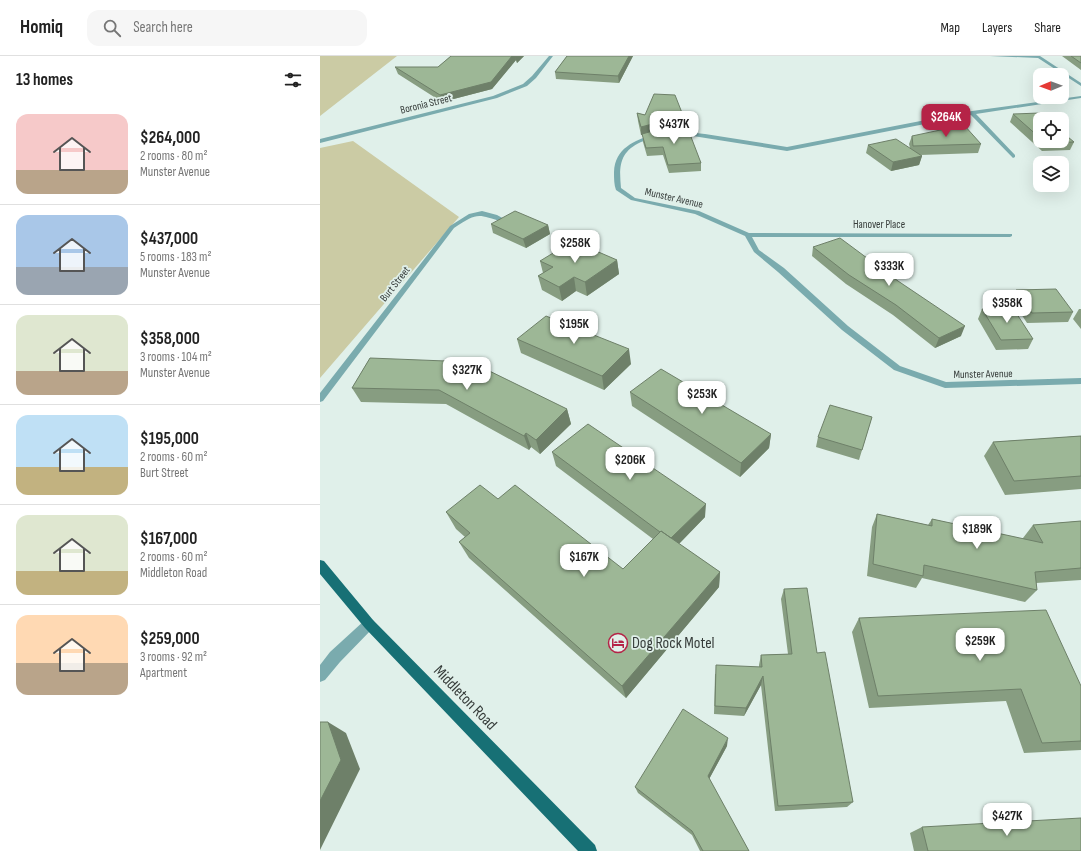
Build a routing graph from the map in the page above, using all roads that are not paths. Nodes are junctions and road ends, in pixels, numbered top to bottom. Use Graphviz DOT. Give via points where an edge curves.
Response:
graph roads {
  1 [pos="552,56"];
  2 [pos="992,56"];
  3 [pos="1038,57"];
  4 [pos="1081,85"];
  5 [pos="1081,97"];
  6 [pos="972,113"];
  7 [pos="320,141"];
  8 [pos="1013,156"];
  9 [pos="503,220"];
  10 [pos="748,235"];
  11 [pos="1010,235"];
  12 [pos="1081,381"];
  13 [pos="320,399"];
  14 [pos="320,566"];
  15 [pos="369,624"];
  16 [pos="320,675"];
  17 [pos="589,851"];
  1 -- 7 [label="street, Boronia Street" via="525,85 495,97"];
  2 -- 3 [label="street"];
  3 -- 4 [label="street"];
  5 -- 6 [label="street, Munster Avenue"];
  6 -- 8 [label="street"];
  6 -- 10 [label="street, Munster Avenue" via="787,149 763,148 718,138 667,133 630,144 622,151 616,169 618,189 633,198 697,212"];
  9 -- 13 [label="street, Burt Street" via="492,214 480,212 467,216 452,227"];
  10 -- 11 [label="street, Hanover Place"];
  10 -- 12 [label="street, Munster Avenue" via="756,250 845,328 897,368 945,384"];
  14 -- 15 [label="main road, Middleton Road"];
  15 -- 16 [label="street"];
  15 -- 17 [label="main road, Middleton Road"];
}
